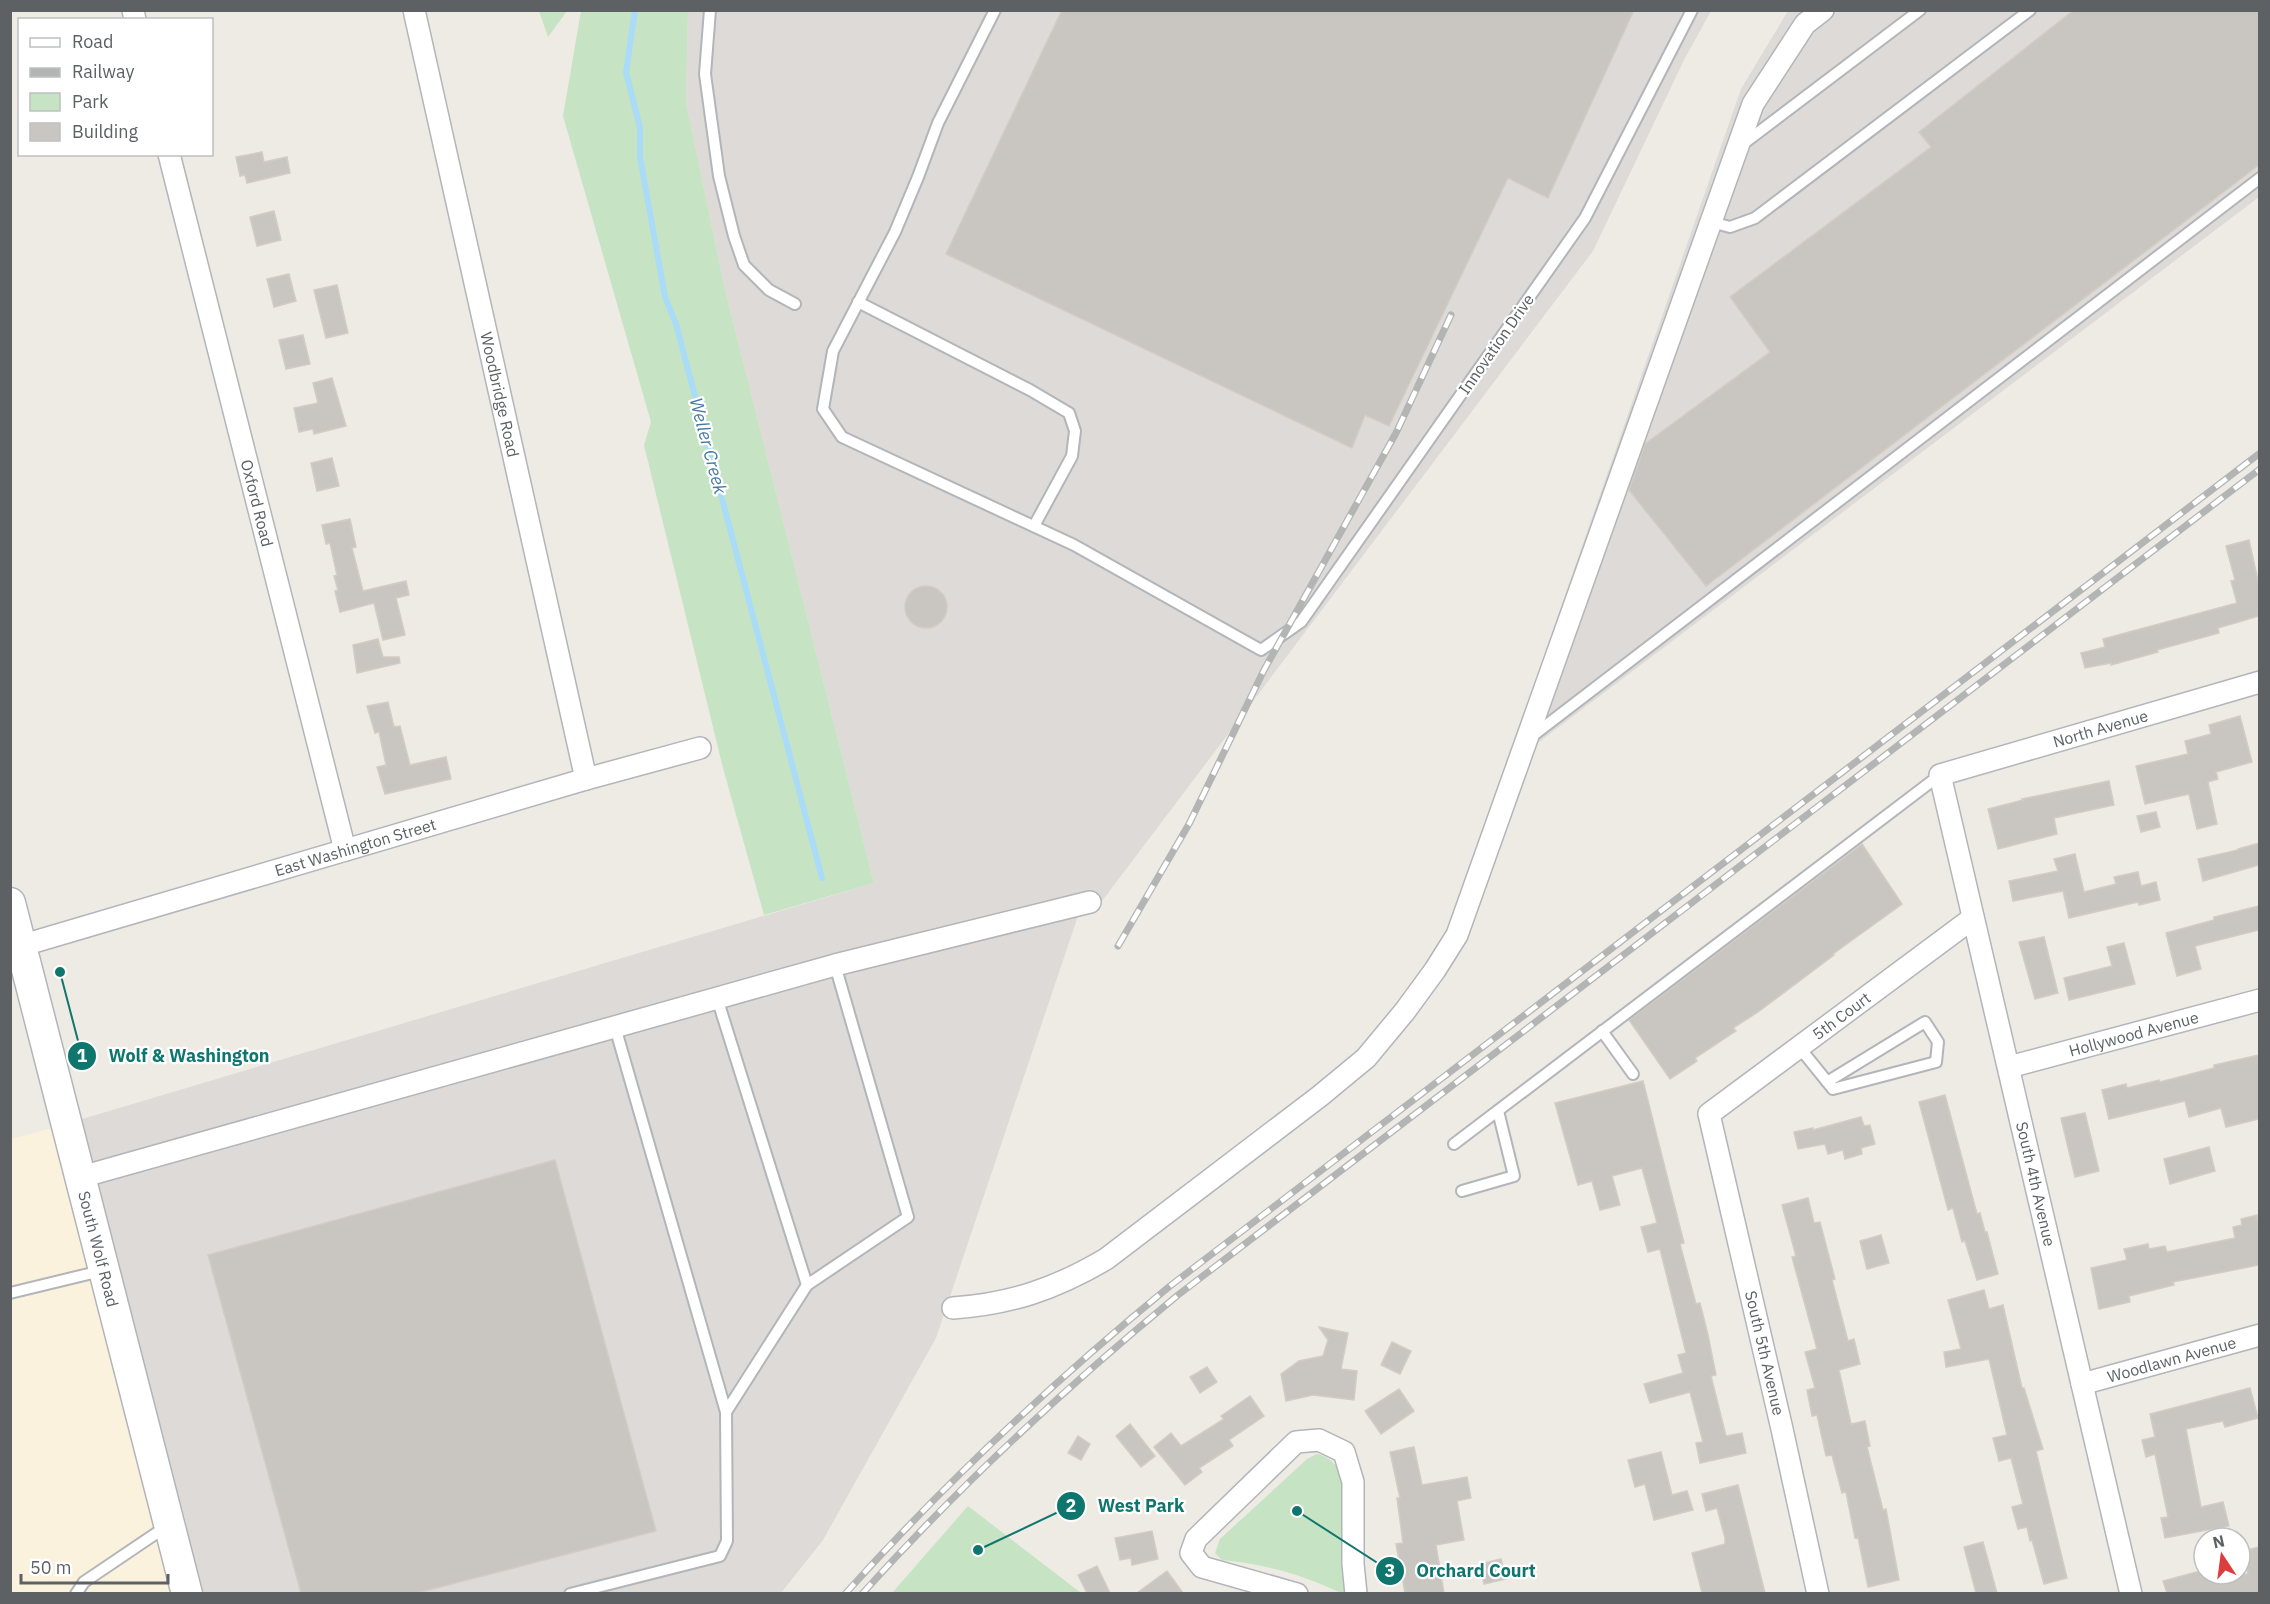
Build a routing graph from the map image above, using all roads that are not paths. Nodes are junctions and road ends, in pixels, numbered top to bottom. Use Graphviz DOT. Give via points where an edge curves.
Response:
graph roads {
  1 [pos="414,10"];
  2 [pos="710,10"];
  3 [pos="995,10"];
  4 [pos="1692,10"];
  5 [pos="1823,10"];
  6 [pos="1920,10"];
  7 [pos="2030,10"];
  8 [pos="1738,147"];
  9 [pos="170,156"];
  10 [pos="2259,178"];
  11 [pos="1711,222"];
  12 [pos="858,302"];
  13 [pos="795,304"];
  14 [pos="1035,526"];
  15 [pos="2259,682"];
  16 [pos="1526,741"];
  17 [pos="700,748"];
  18 [pos="1940,775"];
  19 [pos="586,779"];
  20 [pos="345,850"];
  21 [pos="1090,902"];
  22 [pos="10,903"];
  23 [pos="1973,918"];
  24 [pos="16,947"];
  25 [pos="835,965"];
  26 [pos="717,998"];
  27 [pos="2259,1000"];
  28 [pos="615,1027"];
  29 [pos="1602,1031"];
  30 [pos="1799,1047"];
  31 [pos="2009,1068"];
  32 [pos="1633,1074"];
  33 [pos="1827,1082"];
  34 [pos="1498,1111"];
  35 [pos="1709,1114"];
  36 [pos="1454,1144"];
  37 [pos="81,1177"];
  38 [pos="1462,1191"];
  39 [pos="105,1270"];
  40 [pos="807,1285"];
  41 [pos="11,1289"];
  42 [pos="953,1308"];
  43 [pos="2259,1335"];
  44 [pos="2082,1384"];
  45 [pos="726,1412"];
  46 [pos="170,1524"];
  47 [pos="76,1593"];
  48 [pos="187,1593"];
  49 [pos="570,1593"];
  50 [pos="1297,1593"];
  51 [pos="1356,1593"];
  52 [pos="1818,1593"];
  53 [pos="2131,1593"];
  1 -- 19 [label="street, Woodbridge Road"];
  2 -- 13 [label="lane" via="705,74 719,176 734,236 744,265 769,290"];
  3 -- 12 [label="lane" via="938,123 895,232"];
  4 -- 14 [label="lane, Innovation Drive" via="1585,218 1301,622 1262,650"];
  5 -- 8 [label="street" via="1805,24 1753,104"];
  6 -- 8 [label="lane"];
  7 -- 11 [label="lane" via="1755,218 1730,227"];
  8 -- 11 [label="street"];
  9 -- 20 [label="street, Oxford Road"];
  10 -- 16 [label="lane"];
  11 -- 16 [label="street"];
  12 -- 14 [label="lane" via="833,351 823,409 842,437"];
  12 -- 14 [label="lane" via="1069,412 1075,431 1072,456"];
  15 -- 18 [label="street, North Avenue"];
  16 -- 42 [label="street" via="1457,934 1405,1011 1366,1058 1097,1264 1016,1300"];
  17 -- 19 [label="street, East Washington Street"];
  18 -- 23 [label="street, South 4th Avenue"];
  18 -- 29 [label="lane"];
  19 -- 20 [label="street, East Washington Street"];
  20 -- 24 [label="street, East Washington Street"];
  21 -- 25 [label="street"];
  22 -- 24 [label="main road, South Wolf Road"];
  23 -- 30 [label="street, 5th Court"];
  23 -- 31 [label="street, South 4th Avenue"];
  24 -- 37 [label="main road, South Wolf Road"];
  25 -- 26 [label="street"];
  25 -- 40 [label="lane" via="908,1217"];
  26 -- 28 [label="street"];
  26 -- 40 [label="lane"];
  27 -- 31 [label="street, Hollywood Avenue"];
  28 -- 37 [label="street"];
  28 -- 45 [label="lane"];
  29 -- 32 [label="lane"];
  29 -- 34 [label="lane"];
  30 -- 33 [label="lane"];
  30 -- 35 [label="street, 5th Court"];
  31 -- 44 [label="street, South 4th Avenue"];
  33 -- 33 [label="lane" via="1833,1089 1936,1062 1938,1042 1925,1022"];
  34 -- 36 [label="lane"];
  34 -- 38 [label="lane" via="1514,1176"];
  35 -- 52 [label="street, South 5th Avenue"];
  37 -- 39 [label="main road, South Wolf Road"];
  39 -- 41 [label="lane"];
  39 -- 46 [label="main road, South Wolf Road"];
  40 -- 45 [label="lane"];
  43 -- 44 [label="street, Woodlawn Avenue"];
  44 -- 53 [label="street, South 4th Avenue"];
  45 -- 49 [label="lane" via="726,1541 720,1556"];
  46 -- 47 [label="lane" via="84,1582"];
  46 -- 48 [label="main road, South Wolf Road"];
  50 -- 51 [label="street" via="1202,1567 1191,1553 1196,1539 1296,1442 1319,1440 1344,1452 1353,1482"];
}
